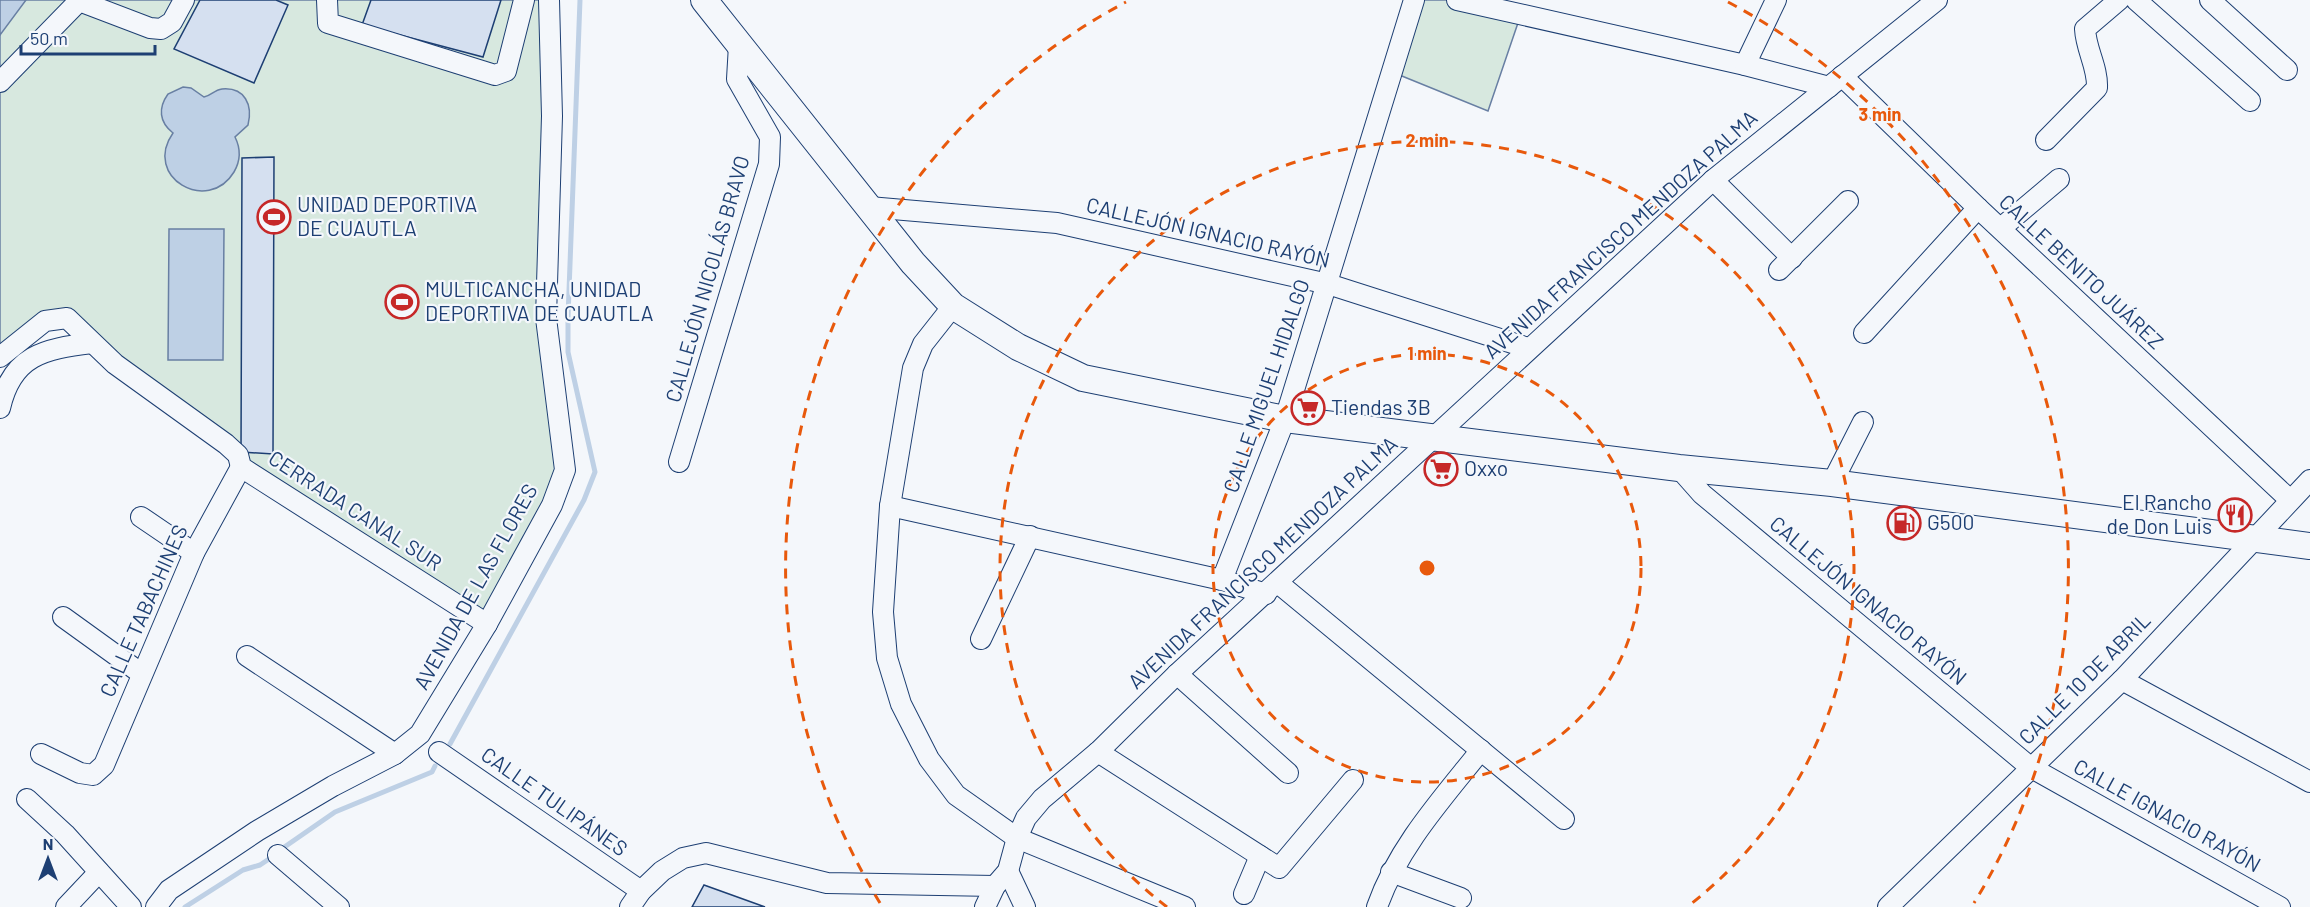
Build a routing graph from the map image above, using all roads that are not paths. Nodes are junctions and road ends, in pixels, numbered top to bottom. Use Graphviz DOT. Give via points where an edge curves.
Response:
graph roads {
  1 [pos="184,0"];
  2 [pos="327,0"];
  3 [pos="524,0"];
  4 [pos="549,0"];
  5 [pos="704,0"];
  6 [pos="1414,0"];
  7 [pos="1457,0"];
  8 [pos="1776,0"];
  9 [pos="1937,0"];
  10 [pos="2119,0"];
  11 [pos="2136,0"];
  12 [pos="2210,0"];
  13 [pos="79,1"];
  14 [pos="739,45"];
  15 [pos="1745,65"];
  16 [pos="2287,70"];
  17 [pos="1836,81"];
  18 [pos="0,82"];
  19 [pos="2250,101"];
  20 [pos="2046,140"];
  21 [pos="2059,179"];
  22 [pos="1713,180"];
  23 [pos="1848,201"];
  24 [pos="869,207"];
  25 [pos="1978,208"];
  26 [pos="2001,228"];
  27 [pos="1328,284"];
  28 [pos="953,306"];
  29 [pos="1864,333"];
  30 [pos="92,343"];
  31 [pos="1528,348"];
  32 [pos="0,357"];
  33 [pos="0,408"];
  34 [pos="1285,419"];
  35 [pos="1863,422"];
  36 [pos="1435,436"];
  37 [pos="678,462"];
  38 [pos="241,467"];
  39 [pos="1679,468"];
  40 [pos="2310,480"];
  41 [pos="1832,483"];
  42 [pos="2290,500"];
  43 [pos="890,506"];
  44 [pos="141,517"];
  45 [pos="1030,536"];
  46 [pos="2255,539"];
  47 [pos="2310,546"];
  48 [pos="194,553"];
  49 [pos="1222,580"];
  50 [pos="1272,588"];
  51 [pos="63,617"];
  52 [pos="487,624"];
  53 [pos="981,639"];
  54 [pos="247,656"];
  55 [pos="142,674"];
  56 [pos="1177,674"];
  57 [pos="2122,680"];
  58 [pos="1480,750"];
  59 [pos="439,752"];
  60 [pos="1098,752"];
  61 [pos="41,754"];
  62 [pos="395,754"];
  63 [pos="2030,767"];
  64 [pos="1288,773"];
  65 [pos="1353,780"];
  66 [pos="2310,783"];
  67 [pos="27,800"];
  68 [pos="1564,819"];
  69 [pos="1017,838"];
  70 [pos="278,855"];
  71 [pos="1260,856"];
  72 [pos="1008,871"];
  73 [pos="99,872"];
  74 [pos="1390,872"];
  75 [pos="994,886"];
  76 [pos="1244,894"];
  77 [pos="1461,898"];
  78 [pos="635,899"];
  79 [pos="66,907"];
  80 [pos="131,907"];
  81 [pos="156,907"];
  82 [pos="339,907"];
  83 [pos="985,907"];
  84 [pos="1025,907"];
  85 [pos="1185,907"];
  86 [pos="1377,907"];
  87 [pos="1888,907"];
  88 [pos="2280,907"];
  1 -- 13 [label="street" via="172,22 161,29"];
  2 -- 3 [label="street" via="328,23 495,75 506,71"];
  4 -- 52 [label="street, AVENIDA DE LAS FLORES" via="552,116 546,318 565,470 552,505"];
  5 -- 14 [label="main road"];
  6 -- 27 [label="street, CALLE MIGUEL HIDALGO"];
  7 -- 15 [label="street, CALLE BENITO JUÁREZ"];
  8 -- 15 [label="street"];
  9 -- 17 [label="street, AVENIDA FRANCISCO MENDOZA PALMA"];
  10 -- 20 [label="street" via="2085,29 2098,75 2097,88"];
  11 -- 19 [label="street"];
  12 -- 16 [label="street"];
  13 -- 18 [label="street"];
  14 -- 24 [label="main road"];
  14 -- 37 [label="street, CALLEJÓN NICOLÁS BRAVO" via="737,79 770,137 769,164"];
  15 -- 17 [label="street, CALLE BENITO JUÁREZ"];
  17 -- 22 [label="street, AVENIDA FRANCISCO MENDOZA PALMA"];
  17 -- 25 [label="street, CALLE BENITO JUÁREZ"];
  21 -- 26 [label="street"];
  22 -- 23 [label="street" via="1785,264"];
  22 -- 31 [label="street, AVENIDA FRANCISCO MENDOZA PALMA"];
  24 -- 27 [label="street, CALLEJÓN IGNACIO RAYÓN" via="1057,223"];
  24 -- 28 [label="main road"];
  25 -- 26 [label="street, CALLE BENITO JUÁREZ"];
  25 -- 29 [label="street"];
  26 -- 42 [label="street, CALLE BENITO JUÁREZ"];
  27 -- 31 [label="street, CALLEJÓN IGNACIO RAYÓN"];
  27 -- 34 [label="street, CALLE MIGUEL HIDALGO"];
  28 -- 34 [label="main road" via="1018,347 1083,378"];
  28 -- 43 [label="street" via="923,344 913,368"];
  30 -- 32 [label="street, CERRADA CANAL SUR" via="67,318 45,321"];
  30 -- 33 [label="street" via="57,347 24,362 5,385"];
  30 -- 38 [label="street, CERRADA CANAL SUR" via="226,444 238,455"];
  31 -- 36 [label="street, AVENIDA FRANCISCO MENDOZA PALMA"];
  34 -- 36 [label="main road"];
  34 -- 49 [label="street, CALLE MIGUEL HIDALGO"];
  35 -- 41 [label="street"];
  36 -- 39 [label="main road"];
  36 -- 50 [label="street, AVENIDA FRANCISCO MENDOZA PALMA"];
  38 -- 48 [label="street, CALLE TABACHINES"];
  38 -- 52 [label="street, CERRADA CANAL SUR"];
  39 -- 41 [label="main road"];
  39 -- 63 [label="street, CALLEJÓN IGNACIO RAYÓN" via="1702,494"];
  40 -- 42 [label="street, CALLE 10 DE ABRIL"];
  41 -- 46 [label="main road"];
  42 -- 46 [label="street, CALLE 10 DE ABRIL"];
  43 -- 45 [label="street"];
  43 -- 69 [label="street" via="883,612 887,658 901,704 929,759 956,795"];
  44 -- 48 [label="street"];
  45 -- 49 [label="street"];
  45 -- 53 [label="street"];
  46 -- 47 [label="main road"];
  46 -- 57 [label="street, CALLE 10 DE ABRIL"];
  48 -- 55 [label="street, CALLE TABACHINES"];
  49 -- 50 [label="street"];
  50 -- 56 [label="street, AVENIDA FRANCISCO MENDOZA PALMA"];
  50 -- 58 [label="street"];
  51 -- 55 [label="street"];
  52 -- 62 [label="street, AVENIDA DE LAS FLORES" via="420,734"];
  54 -- 62 [label="street"];
  55 -- 61 [label="street, CALLE TABACHINES" via="104,765 93,775 80,773"];
  56 -- 60 [label="street, AVENIDA FRANCISCO MENDOZA PALMA"];
  56 -- 64 [label="street"];
  57 -- 63 [label="street, CALLE 10 DE ABRIL"];
  57 -- 66 [label="street"];
  58 -- 68 [label="street"];
  58 -- 74 [label="street"];
  59 -- 78 [label="street, CALLE TULIPÁNES"];
  60 -- 69 [label="street, AVENIDA FRANCISCO MENDOZA PALMA" via="1042,800 1026,818"];
  60 -- 71 [label="street"];
  62 -- 81 [label="street, AVENIDA DE LAS FLORES" via="257,831 170,890"];
  63 -- 87 [label="street, CALLE 10 DE ABRIL"];
  63 -- 88 [label="street, CALLE IGNACIO RAYÓN"];
  65 -- 71 [label="street" via="1279,868"];
  67 -- 73 [label="street"];
  69 -- 72 [label="street, AVENIDA FRANCISCO MENDOZA PALMA"];
  69 -- 85 [label="street"];
  70 -- 82 [label="street"];
  71 -- 76 [label="street"];
  72 -- 75 [label="street, AVENIDA FRANCISCO MENDOZA PALMA"];
  72 -- 84 [label="street"];
  73 -- 79 [label="street"];
  73 -- 80 [label="street"];
  74 -- 77 [label="street"];
  74 -- 86 [label="street"];
  75 -- 78 [label="street" via="827,883 706,853 683,858 662,871"];
  75 -- 83 [label="street, AVENIDA FRANCISCO MENDOZA PALMA"];
}
